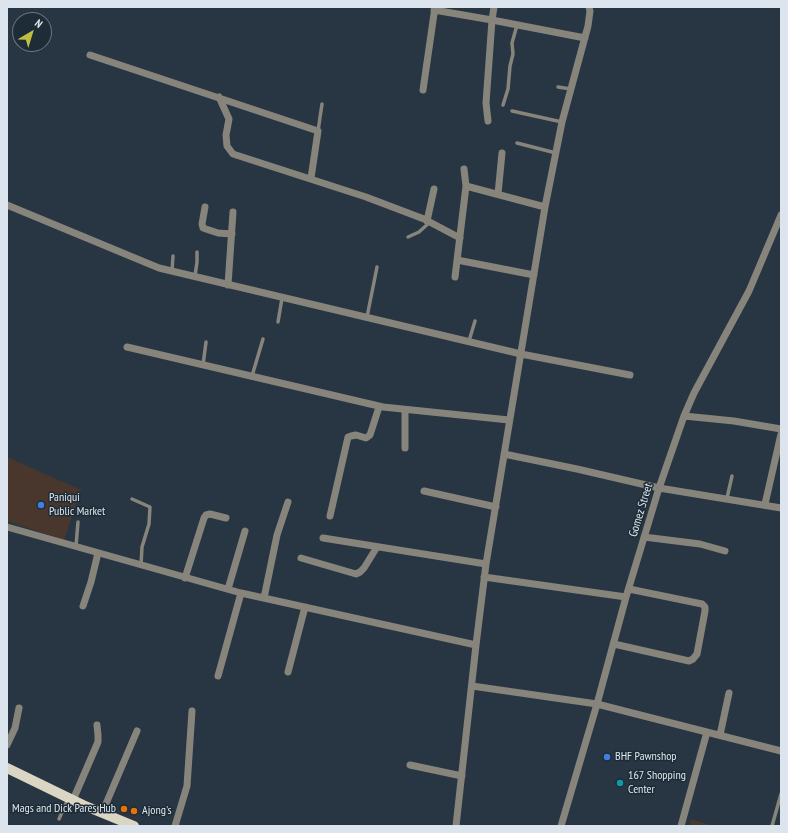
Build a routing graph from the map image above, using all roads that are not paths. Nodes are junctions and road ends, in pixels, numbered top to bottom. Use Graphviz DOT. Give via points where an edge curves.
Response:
graph roads {
  1 [pos="494,7"];
  2 [pos="589,7"];
  3 [pos="434,9"];
  4 [pos="492,20"];
  5 [pos="517,25"];
  6 [pos="585,38"];
  7 [pos="90,55"];
  8 [pos="558,87"];
  9 [pos="571,89"];
  10 [pos="423,90"];
  11 [pos="219,97"];
  12 [pos="322,104"];
  13 [pos="503,105"];
  14 [pos="512,111"];
  15 [pos="488,121"];
  16 [pos="562,122"];
  17 [pos="318,131"];
  18 [pos="517,142"];
  19 [pos="502,153"];
  20 [pos="556,153"];
  21 [pos="464,170"];
  22 [pos="311,178"];
  23 [pos="466,186"];
  24 [pos="434,189"];
  25 [pos="498,194"];
  26 [pos="7,205"];
  27 [pos="205,207"];
  28 [pos="545,207"];
  29 [pos="234,212"];
  30 [pos="781,215"];
  31 [pos="429,221"];
  32 [pos="232,234"];
  33 [pos="408,237"];
  34 [pos="460,238"];
  35 [pos="197,252"];
  36 [pos="173,256"];
  37 [pos="457,260"];
  38 [pos="377,267"];
  39 [pos="172,272"];
  40 [pos="534,275"];
  41 [pos="455,277"];
  42 [pos="195,278"];
  43 [pos="228,285"];
  44 [pos="282,298"];
  45 [pos="367,318"];
  46 [pos="475,321"];
  47 [pos="278,322"];
  48 [pos="263,339"];
  49 [pos="206,342"];
  50 [pos="469,342"];
  51 [pos="127,347"];
  52 [pos="521,354"];
  53 [pos="203,365"];
  54 [pos="630,375"];
  55 [pos="252,377"];
  56 [pos="380,407"];
  57 [pos="405,410"];
  58 [pos="684,416"];
  59 [pos="509,420"];
  60 [pos="781,430"];
  61 [pos="781,434"];
  62 [pos="405,448"];
  63 [pos="504,454"];
  64 [pos="732,476"];
  65 [pos="659,488"];
  66 [pos="424,491"];
  67 [pos="726,498"];
  68 [pos="132,499"];
  69 [pos="288,502"];
  70 [pos="764,504"];
  71 [pos="496,507"];
  72 [pos="781,508"];
  73 [pos="330,516"];
  74 [pos="226,518"];
  75 [pos="78,522"];
  76 [pos="7,527"];
  77 [pos="245,531"];
  78 [pos="644,537"];
  79 [pos="323,538"];
  80 [pos="377,546"];
  81 [pos="76,547"];
  82 [pos="724,551"];
  83 [pos="98,553"];
  84 [pos="301,558"];
  85 [pos="486,564"];
  86 [pos="141,565"];
  87 [pos="484,577"];
  88 [pos="185,578"];
  89 [pos="228,589"];
  90 [pos="629,589"];
  91 [pos="240,593"];
  92 [pos="626,597"];
  93 [pos="264,598"];
  94 [pos="83,606"];
  95 [pos="304,607"];
  96 [pos="614,644"];
  97 [pos="476,645"];
  98 [pos="288,672"];
  99 [pos="218,676"];
  100 [pos="472,686"];
  101 [pos="729,693"];
  102 [pos="597,704"];
  103 [pos="19,708"];
  104 [pos="192,711"];
  105 [pos="96,725"];
  106 [pos="137,730"];
  107 [pos="707,732"];
  108 [pos="720,735"];
  109 [pos="7,745"];
  110 [pos="781,751"];
  111 [pos="410,765"];
  112 [pos="7,768"];
  113 [pos="462,776"];
  114 [pos="781,794"];
  115 [pos="71,799"];
  116 [pos="102,813"];
  117 [pos="59,819"];
  118 [pos="133,826"];
  119 [pos="175,826"];
  120 [pos="456,826"];
  121 [pos="561,826"];
  122 [pos="681,826"];
  123 [pos="772,826"];
  1 -- 4 [label="street"];
  2 -- 6 [label="street"];
  3 -- 4 [label="street"];
  3 -- 10 [label="street"];
  4 -- 5 [label="street"];
  4 -- 15 [label="street" via="486,103"];
  5 -- 6 [label="street"];
  5 -- 13 [label="lane" via="512,43 508,89"];
  6 -- 9 [label="street"];
  7 -- 11 [label="street"];
  8 -- 9 [label="lane"];
  9 -- 16 [label="street"];
  11 -- 17 [label="street"];
  11 -- 22 [label="street" via="229,119 227,146 233,154"];
  12 -- 17 [label="lane"];
  14 -- 16 [label="lane"];
  16 -- 20 [label="street"];
  17 -- 22 [label="street"];
  18 -- 20 [label="lane"];
  19 -- 25 [label="street"];
  20 -- 28 [label="street"];
  21 -- 23 [label="street"];
  22 -- 31 [label="street"];
  23 -- 25 [label="street"];
  23 -- 34 [label="street"];
  24 -- 31 [label="street"];
  25 -- 28 [label="street"];
  26 -- 39 [label="street"];
  27 -- 32 [label="street" via="203,228"];
  28 -- 40 [label="street"];
  29 -- 32 [label="street"];
  30 -- 58 [label="street, Gomez Street" via="749,291"];
  31 -- 33 [label="lane" via="419,232"];
  31 -- 34 [label="street"];
  32 -- 43 [label="street"];
  34 -- 37 [label="street"];
  35 -- 42 [label="lane"];
  36 -- 39 [label="lane"];
  37 -- 40 [label="street"];
  37 -- 41 [label="street"];
  38 -- 45 [label="lane"];
  39 -- 42 [label="street"];
  40 -- 52 [label="street"];
  42 -- 43 [label="street"];
  43 -- 44 [label="street"];
  44 -- 45 [label="street"];
  44 -- 47 [label="lane"];
  45 -- 50 [label="street"];
  46 -- 50 [label="lane"];
  48 -- 55 [label="lane"];
  49 -- 53 [label="lane"];
  50 -- 52 [label="street"];
  51 -- 53 [label="street"];
  52 -- 54 [label="street"];
  52 -- 59 [label="street"];
  53 -- 55 [label="street"];
  55 -- 56 [label="street"];
  56 -- 57 [label="street"];
  56 -- 73 [label="street" via="370,435 366,438 348,437"];
  57 -- 59 [label="street"];
  57 -- 62 [label="street"];
  58 -- 60 [label="street" via="734,421"];
  58 -- 65 [label="street, Gomez Street"];
  59 -- 63 [label="street"];
  61 -- 70 [label="street"];
  63 -- 65 [label="street"];
  63 -- 71 [label="street"];
  64 -- 67 [label="lane"];
  65 -- 67 [label="street"];
  65 -- 78 [label="street, Gomez Street"];
  66 -- 71 [label="street"];
  67 -- 70 [label="street"];
  68 -- 86 [label="lane" via="150,506"];
  69 -- 93 [label="street" via="277,535"];
  70 -- 72 [label="street"];
  71 -- 85 [label="street"];
  74 -- 88 [label="street" via="206,515"];
  75 -- 81 [label="lane"];
  76 -- 81 [label="street"];
  77 -- 89 [label="street"];
  78 -- 82 [label="street" via="700,544"];
  78 -- 90 [label="street, Gomez Street"];
  79 -- 80 [label="street"];
  80 -- 84 [label="street" via="364,568 356,574"];
  80 -- 85 [label="street"];
  81 -- 83 [label="street"];
  83 -- 86 [label="street"];
  83 -- 94 [label="street"];
  85 -- 87 [label="street"];
  86 -- 88 [label="street"];
  87 -- 92 [label="street"];
  87 -- 97 [label="street"];
  88 -- 89 [label="street"];
  89 -- 91 [label="street"];
  90 -- 92 [label="street, Gomez Street"];
  90 -- 96 [label="street" via="705,606 697,654 694,659 689,660"];
  91 -- 93 [label="street"];
  91 -- 99 [label="street"];
  92 -- 96 [label="street, Gomez Street"];
  93 -- 95 [label="street"];
  95 -- 97 [label="street"];
  95 -- 98 [label="street"];
  96 -- 102 [label="street, Gomez Street"];
  97 -- 100 [label="street"];
  100 -- 102 [label="street"];
  100 -- 113 [label="street"];
  101 -- 108 [label="street"];
  102 -- 107 [label="street"];
  102 -- 121 [label="street, Gomez Street"];
  103 -- 109 [label="street" via="15,728"];
  104 -- 119 [label="street" via="187,786"];
  105 -- 115 [label="street" via="98,742"];
  106 -- 116 [label="street"];
  107 -- 108 [label="street"];
  107 -- 122 [label="street"];
  108 -- 110 [label="street"];
  111 -- 113 [label="street"];
  112 -- 115 [label="main road"];
  113 -- 120 [label="street"];
  114 -- 123 [label="lane"];
  115 -- 116 [label="main road"];
  115 -- 117 [label="lane"];
  116 -- 118 [label="main road"];
}
